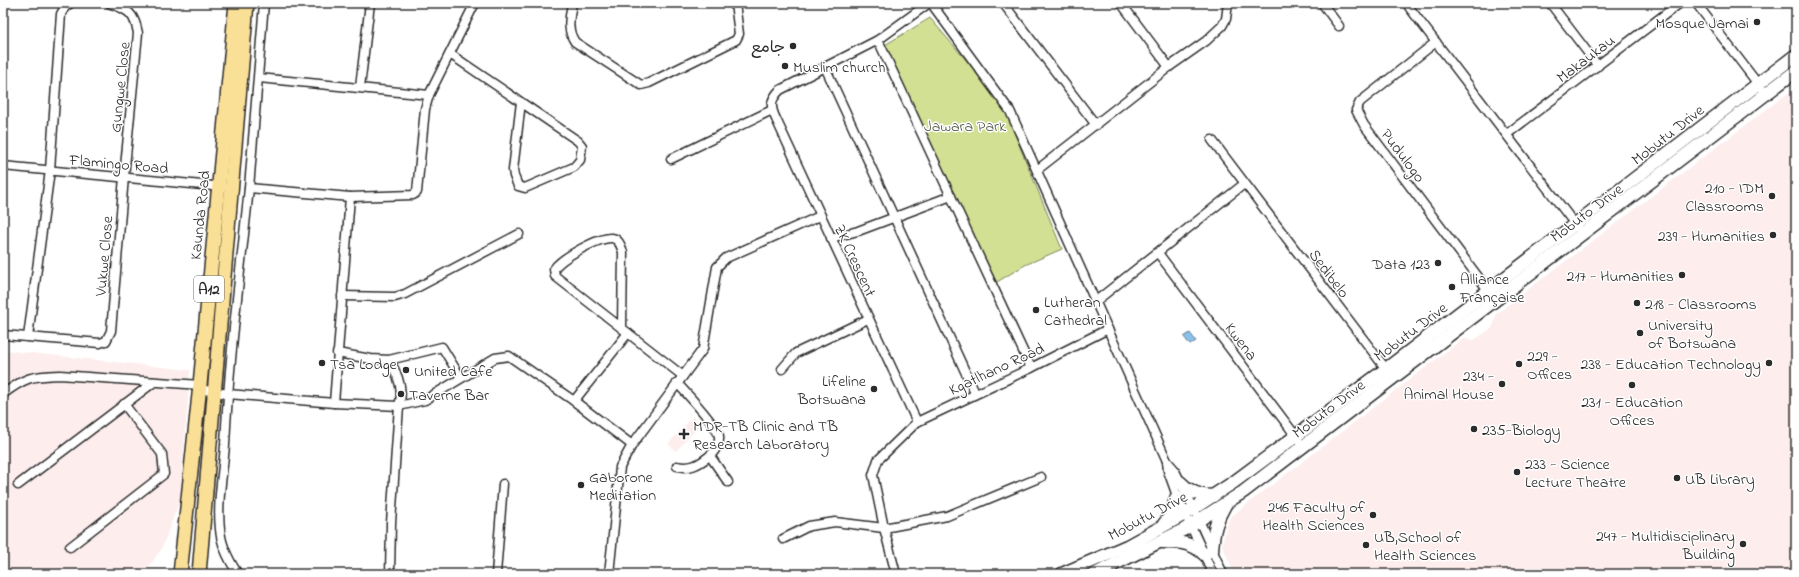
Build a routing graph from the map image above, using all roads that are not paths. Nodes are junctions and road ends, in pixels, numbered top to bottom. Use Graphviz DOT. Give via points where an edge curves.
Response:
graph roads {
  1 [pos="72,3"];
  2 [pos="109,3"];
  3 [pos="236,3"];
  4 [pos="247,3"];
  5 [pos="264,3"];
  6 [pos="370,3"];
  7 [pos="475,3"];
  8 [pos="572,3"];
  9 [pos="735,3"];
  10 [pos="930,3"];
  11 [pos="1004,3"];
  12 [pos="1121,3"];
  13 [pos="1228,3"];
  14 [pos="1322,3"];
  15 [pos="1550,3"];
  16 [pos="1680,3"];
  17 [pos="1696,3"];
  18 [pos="1409,7"];
  19 [pos="1340,26"];
  20 [pos="878,40"];
  21 [pos="1436,42"];
  22 [pos="450,54"];
  23 [pos="1796,55"];
  24 [pos="1598,66"];
  25 [pos="825,67"];
  26 [pos="1169,67"];
  27 [pos="1796,72"];
  28 [pos="258,78"];
  29 [pos="1758,84"];
  30 [pos="360,87"];
  31 [pos="1766,94"];
  32 [pos="429,95"];
  33 [pos="520,102"];
  34 [pos="772,110"];
  35 [pos="1096,124"];
  36 [pos="1507,134"];
  37 [pos="1212,140"];
  38 [pos="671,159"];
  39 [pos="3,166"];
  40 [pos="50,170"];
  41 [pos="1037,170"];
  42 [pos="124,177"];
  43 [pos="1244,184"];
  44 [pos="219,186"];
  45 [pos="233,188"];
  46 [pos="249,188"];
  47 [pos="951,196"];
  48 [pos="350,197"];
  49 [pos="820,216"];
  50 [pos="894,217"];
  51 [pos="1575,224"];
  52 [pos="519,234"];
  53 [pos="1583,234"];
  54 [pos="831,238"];
  55 [pos="1158,253"];
  56 [pos="342,296"];
  57 [pos="1492,296"];
  58 [pos="1096,301"];
  59 [pos="868,319"];
  60 [pos="1108,329"];
  61 [pos="625,330"];
  62 [pos="3,334"];
  63 [pos="28,337"];
  64 [pos="337,353"];
  65 [pos="389,360"];
  66 [pos="1031,368"];
  67 [pos="782,369"];
  68 [pos="1389,374"];
  69 [pos="683,376"];
  70 [pos="461,378"];
  71 [pos="154,382"];
  72 [pos="677,383"];
  73 [pos="200,387"];
  74 [pos="213,392"];
  75 [pos="975,393"];
  76 [pos="3,394"];
  77 [pos="228,394"];
  78 [pos="574,401"];
  79 [pos="334,403"];
  80 [pos="124,404"];
  81 [pos="400,406"];
  82 [pos="916,422"];
  83 [pos="1296,437"];
  84 [pos="632,445"];
  85 [pos="1304,446"];
  86 [pos="710,456"];
  87 [pos="1167,460"];
  88 [pos="677,466"];
  89 [pos="1041,477"];
  90 [pos="728,482"];
  91 [pos="1180,482"];
  92 [pos="504,484"];
  93 [pos="18,485"];
  94 [pos="1177,496"];
  95 [pos="1213,496"];
  96 [pos="1226,504"];
  97 [pos="1190,512"];
  98 [pos="1196,524"];
  99 [pos="884,528"];
  100 [pos="1159,529"];
  101 [pos="783,539"];
  102 [pos="1161,542"];
  103 [pos="70,547"];
  104 [pos="1209,553"];
  105 [pos="179,573"];
  106 [pos="199,574"];
  107 [pos="238,574"];
  108 [pos="390,574"];
  109 [pos="496,574"];
  110 [pos="610,574"];
  111 [pos="896,574"];
  112 [pos="1062,574"];
  113 [pos="1095,574"];
  114 [pos="1213,574"];
  115 [pos="1223,574"];
  1 -- 40 [label="street" via="65,7 62,14"];
  2 -- 42 [label="street, Gungwe Close" via="133,15 138,33"];
  3 -- 44 [label="main road, Kaunda Road / A12"];
  4 -- 45 [label="main road, A12"];
  5 -- 28 [label="street"];
  6 -- 30 [label="street"];
  7 -- 22 [label="street"];
  8 -- 9 [label="street" via="569,26 571,36 578,46 640,85 649,83 736,40 739,34"];
  10 -- 20 [label="street"];
  10 -- 41 [label="street" via="1006,104"];
  11 -- 35 [label="street"];
  12 -- 26 [label="street"];
  13 -- 26 [label="street" via="1226,19 1222,26 1206,41"];
  14 -- 19 [label="street"];
  15 -- 24 [label="street"];
  16 -- 24 [label="street, Makaukau"];
  17 -- 29 [label="street"];
  18 -- 21 [label="street"];
  20 -- 25 [label="street"];
  20 -- 47 [label="street"];
  21 -- 36 [label="street"];
  21 -- 57 [label="street, Pudulogo" via="1360,102 1356,110 1364,125"];
  22 -- 32 [label="street"];
  22 -- 33 [label="street"];
  23 -- 29 [label="main road, Mobutu Drive"];
  24 -- 36 [label="street, Makaukau"];
  25 -- 34 [label="street" via="780,90 771,102"];
  25 -- 50 [label="street"];
  26 -- 35 [label="street"];
  27 -- 31 [label="main road, Mobuto Drive"];
  28 -- 30 [label="street"];
  28 -- 46 [label="street"];
  29 -- 31 [label="street"];
  29 -- 51 [label="main road, Mobutu Drive"];
  30 -- 32 [label="street"];
  31 -- 53 [label="main road, Mobuto Drive"];
  32 -- 48 [label="street" via="425,109 417,192 413,195"];
  33 -- 33 [label="street" via="578,141 583,148 580,160 574,167 526,188 518,186 513,170"];
  34 -- 38 [label="street"];
  34 -- 49 [label="street, ZK Crescent"];
  35 -- 41 [label="street"];
  36 -- 51 [label="street"];
  37 -- 43 [label="street, Sedibelo"];
  39 -- 40 [label="street, Flamingo Road"];
  40 -- 42 [label="street, Flamingo Road"];
  40 -- 63 [label="street"];
  41 -- 58 [label="street"];
  42 -- 44 [label="street, Flamingo Road"];
  42 -- 63 [label="street, Vukwe Close" via="110,336 100,343"];
  43 -- 55 [label="street"];
  43 -- 68 [label="street, Sedibelo"];
  44 -- 45 [label="street, Flamingo Road"];
  44 -- 73 [label="main road, Kaunda Road / A12"];
  45 -- 74 [label="main road, A12"];
  46 -- 48 [label="street"];
  46 -- 77 [label="street"];
  47 -- 50 [label="street"];
  47 -- 66 [label="street"];
  48 -- 56 [label="street"];
  49 -- 54 [label="street, ZK Crescent"];
  49 -- 69 [label="street" via="721,262 703,350"];
  50 -- 54 [label="street"];
  50 -- 75 [label="street"];
  51 -- 53 [label="street"];
  51 -- 57 [label="main road, Mobutu Drive"];
  52 -- 56 [label="street" via="405,294 395,297"];
  53 -- 57 [label="main road, Mobuto Drive"];
  54 -- 59 [label="street, ZK Crescent"];
  55 -- 58 [label="street"];
  55 -- 83 [label="street, Kwena"];
  56 -- 64 [label="street"];
  57 -- 68 [label="main road, Mobutu Drive"];
  58 -- 60 [label="street"];
  59 -- 67 [label="street" via="796,353"];
  59 -- 82 [label="street, ZK Crescent"];
  60 -- 66 [label="street, Kgatlhano Road"];
  60 -- 87 [label="street"];
  61 -- 61 [label="street" via="623,252 619,242 612,238 601,240 556,265 555,276"];
  61 -- 69 [label="street"];
  61 -- 78 [label="street"];
  62 -- 63 [label="street"];
  64 -- 65 [label="street"];
  64 -- 79 [label="street"];
  65 -- 70 [label="street" via="442,347"];
  65 -- 81 [label="street" via="401,387"];
  66 -- 75 [label="street, Kgatlhano Road"];
  68 -- 83 [label="main road, Mobutu Drive"];
  68 -- 85 [label="main road, Mobuto Drive"];
  69 -- 72 [label="street"];
  70 -- 78 [label="street" via="495,358 509,356"];
  70 -- 81 [label="street" via="425,400"];
  71 -- 73 [label="street"];
  71 -- 76 [label="street" via="60,375 41,376 27,378"];
  71 -- 80 [label="street"];
  72 -- 84 [label="street"];
  72 -- 86 [label="street" via="717,432 719,442"];
  73 -- 74 [label="street"];
  73 -- 105 [label="main road, Kaunda Road / A12"];
  74 -- 77 [label="street"];
  74 -- 106 [label="main road, A12"];
  75 -- 82 [label="street, Kgatlhano Road"];
  77 -- 79 [label="street"];
  77 -- 107 [label="street" via="218,506 220,532 231,564"];
  78 -- 84 [label="street"];
  79 -- 81 [label="street"];
  80 -- 93 [label="street"];
  80 -- 103 [label="street" via="162,454 164,474"];
  81 -- 108 [label="street" via="391,523"];
  82 -- 99 [label="street, Kgatlhano Road" via="874,467 873,475"];
  83 -- 85 [label="street, Kwena"];
  83 -- 95 [label="main road, Mobutu Drive"];
  84 -- 110 [label="street" via="620,467"];
  85 -- 96 [label="main road, Mobuto Drive"];
  86 -- 88 [label="street" via="694,467"];
  86 -- 90 [label="street"];
  87 -- 91 [label="street"];
  87 -- 94 [label="street"];
  89 -- 99 [label="street" via="947,516"];
  91 -- 95 [label="main road" via="1194,493"];
  91 -- 97 [label="street"];
  92 -- 109 [label="street"];
  94 -- 97 [label="street"];
  94 -- 100 [label="main road" via="1172,515"];
  95 -- 97 [label="main road, Mobutu Drive"];
  96 -- 98 [label="main road, Mobuto Drive"];
  96 -- 104 [label="main road" via="1213,532"];
  97 -- 98 [label="street"];
  97 -- 100 [label="main road, Mobutu Drive"];
  98 -- 102 [label="main road, Mobuto Drive"];
  98 -- 104 [label="street"];
  99 -- 101 [label="street" via="835,522 810,526"];
  99 -- 111 [label="street"];
  100 -- 112 [label="main road, Mobutu Drive"];
  102 -- 104 [label="main road" via="1186,543"];
  102 -- 113 [label="main road, Mobuto Drive"];
  104 -- 114 [label="street"];
  104 -- 115 [label="street"];
}
